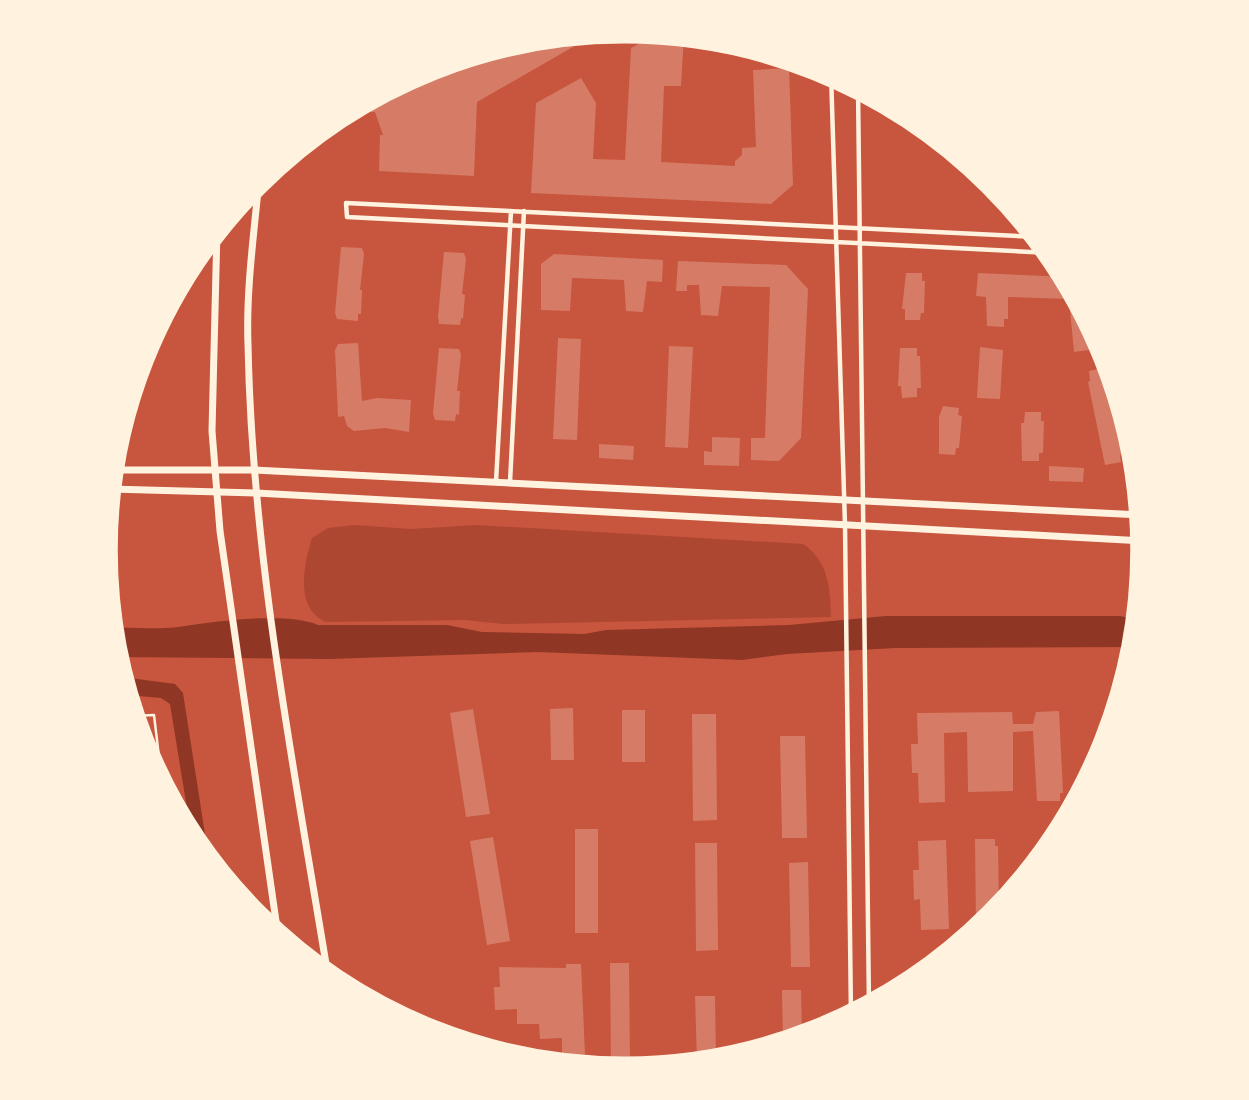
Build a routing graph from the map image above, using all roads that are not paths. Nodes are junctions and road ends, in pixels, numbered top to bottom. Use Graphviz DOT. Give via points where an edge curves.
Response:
graph roads {
  1 [pos="831,86"];
  2 [pos="858,99"];
  3 [pos="258,199"];
  4 [pos="511,211"];
  5 [pos="524,211"];
  6 [pos="510,225"];
  7 [pos="524,226"];
  8 [pos="834,226"];
  9 [pos="859,227"];
  10 [pos="1024,236"];
  11 [pos="835,242"];
  12 [pos="860,243"];
  13 [pos="217,247"];
  14 [pos="1036,252"];
  15 [pos="123,470"];
  16 [pos="254,470"];
  17 [pos="214,471"];
  18 [pos="496,482"];
  19 [pos="510,483"];
  20 [pos="121,489"];
  21 [pos="216,492"];
  22 [pos="256,492"];
  23 [pos="844,500"];
  24 [pos="863,501"];
  25 [pos="1131,514"];
  26 [pos="845,525"];
  27 [pos="864,526"];
  28 [pos="1132,540"];
  29 [pos="144,716"];
  30 [pos="158,751"];
  31 [pos="276,919"];
  32 [pos="325,960"];
  33 [pos="869,995"];
  34 [pos="851,1005"];
  1 -- 8 [label="street"];
  2 -- 9 [label="street"];
  3 -- 16 [label="main road" via="247,341"];
  4 -- 5 [label="street"];
  4 -- 6 [label="street"];
  4 -- 6 [label="street" via="346,203 347,217"];
  5 -- 7 [label="street"];
  5 -- 8 [label="street"];
  6 -- 7 [label="street"];
  6 -- 18 [label="street"];
  7 -- 11 [label="street"];
  7 -- 19 [label="street"];
  8 -- 9 [label="street"];
  8 -- 11 [label="street"];
  9 -- 10 [label="street"];
  9 -- 12 [label="street"];
  11 -- 12 [label="street"];
  11 -- 23 [label="street"];
  12 -- 14 [label="street"];
  12 -- 24 [label="street"];
  13 -- 17 [label="main road"];
  15 -- 17 [label="main road"];
  16 -- 17 [label="main road"];
  16 -- 18 [label="main road"];
  16 -- 22 [label="main road"];
  17 -- 21 [label="main road"];
  18 -- 19 [label="main road"];
  19 -- 23 [label="main road"];
  20 -- 21 [label="main road"];
  21 -- 22 [label="main road"];
  21 -- 31 [label="main road"];
  22 -- 26 [label="main road"];
  22 -- 32 [label="main road" via="278,666"];
  23 -- 24 [label="main road"];
  23 -- 26 [label="street"];
  24 -- 25 [label="main road"];
  24 -- 27 [label="street"];
  26 -- 27 [label="main road"];
  26 -- 34 [label="street"];
  27 -- 28 [label="main road"];
  27 -- 33 [label="street"];
  29 -- 30 [label="lane" via="154,715"];
}
